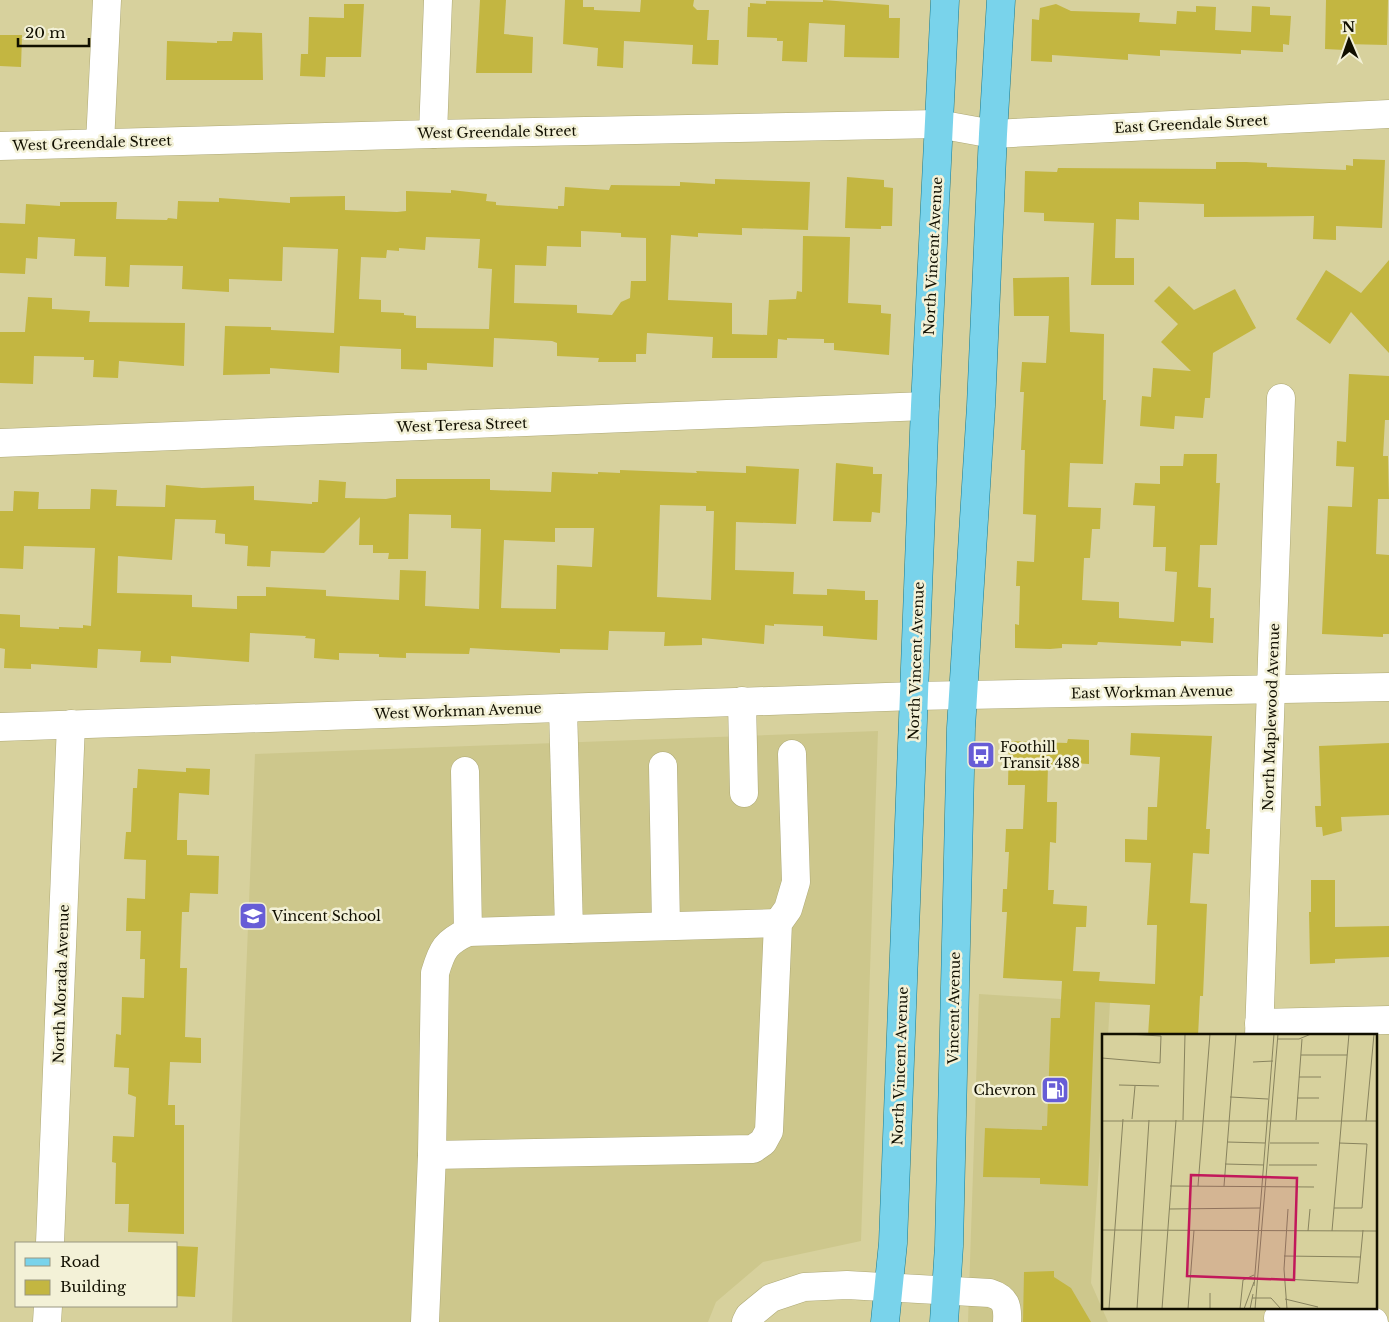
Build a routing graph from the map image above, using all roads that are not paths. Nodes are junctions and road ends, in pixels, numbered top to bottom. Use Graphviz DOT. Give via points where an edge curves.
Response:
graph roads {
  1 [pos="107,0"];
  2 [pos="438,0"];
  3 [pos="945,0"];
  4 [pos="1001,0"];
  5 [pos="1389,114"];
  6 [pos="938,124"];
  7 [pos="433,134"];
  8 [pos="993,134"];
  9 [pos="100,143"];
  10 [pos="0,146"];
  11 [pos="1281,398"];
  12 [pos="925,406"];
  13 [pos="0,443"];
  14 [pos="1389,687"];
  15 [pos="1272,690"];
  16 [pos="962,695"];
  17 [pos="916,696"];
  18 [pos="742,701"];
  19 [pos="563,708"];
  20 [pos="71,724"];
  21 [pos="0,727"];
  22 [pos="792,754"];
  23 [pos="663,766"];
  24 [pos="465,772"];
  25 [pos="744,793"];
  26 [pos="778,923"];
  27 [pos="666,926"];
  28 [pos="569,929"];
  29 [pos="468,932"];
  30 [pos="1389,1020"];
  31 [pos="1259,1030"];
  32 [pos="432,1155"];
  33 [pos="50,1242"];
  34 [pos="890,1287"];
  35 [pos="947,1290"];
  36 [pos="48,1307"];
  37 [pos="1278,1316"];
  38 [pos="47,1322"];
  39 [pos="424,1322"];
  40 [pos="746,1322"];
  41 [pos="885,1322"];
  42 [pos="944,1322"];
  43 [pos="1007,1322"];
  44 [pos="1374,1322"];
  1 -- 9 [label="street"];
  2 -- 7 [label="street"];
  3 -- 6 [label="main road, North Vincent Avenue"];
  4 -- 8 [label="main road"];
  5 -- 8 [label="street, East Greendale Street"];
  6 -- 7 [label="street, West Greendale Street"];
  6 -- 8 [label="street, West Greendale Street"];
  6 -- 12 [label="main road, North Vincent Avenue"];
  7 -- 9 [label="street, West Greendale Street"];
  8 -- 16 [label="main road" via="981,406"];
  9 -- 10 [label="street, West Greendale Street"];
  11 -- 15 [label="street, North Maplewood Avenue"];
  12 -- 13 [label="street, West Teresa Street"];
  12 -- 17 [label="main road, North Vincent Avenue"];
  14 -- 15 [label="street, East Workman Avenue"];
  15 -- 16 [label="street, East Workman Avenue"];
  15 -- 31 [label="street, North Maplewood Avenue"];
  16 -- 17 [label="street, East Workman Avenue"];
  16 -- 35 [label="main road, Vincent Avenue"];
  17 -- 18 [label="street, West Workman Avenue"];
  17 -- 34 [label="main road, North Vincent Avenue"];
  18 -- 19 [label="street, West Workman Avenue"];
  18 -- 25 [label="street"];
  19 -- 20 [label="street, West Workman Avenue"];
  19 -- 28 [label="street"];
  20 -- 21 [label="street, West Workman Avenue"];
  20 -- 33 [label="street, North Morada Avenue"];
  22 -- 26 [label="street" via="796,882 788,909"];
  23 -- 27 [label="street"];
  24 -- 29 [label="street"];
  26 -- 27 [label="street"];
  26 -- 32 [label="street" via="769,1132 753,1149"];
  27 -- 28 [label="street"];
  28 -- 29 [label="street"];
  29 -- 32 [label="street" via="450,940 439,958 435,973"];
  30 -- 31 [label="street"];
  32 -- 39 [label="street"];
  34 -- 35 [label="street"];
  34 -- 40 [label="street" via="804,1287 771,1298"];
  34 -- 41 [label="main road, North Vincent Avenue"];
  35 -- 42 [label="main road, Vincent Avenue"];
  35 -- 43 [label="street" via="990,1293 1001,1297 1008,1308"];
  36 -- 38 [label="street"];
  37 -- 44 [label="street"];
}
